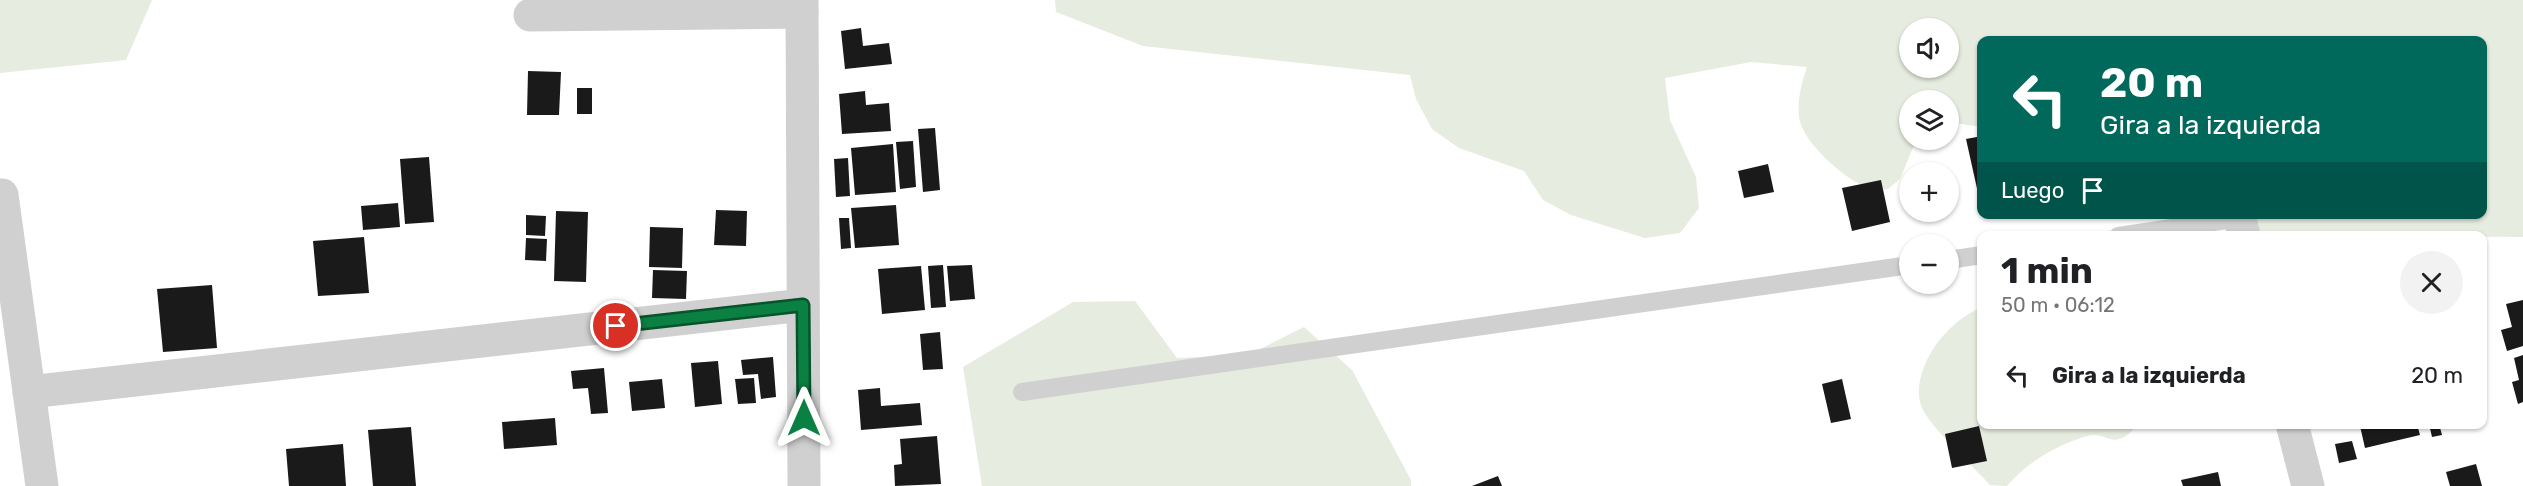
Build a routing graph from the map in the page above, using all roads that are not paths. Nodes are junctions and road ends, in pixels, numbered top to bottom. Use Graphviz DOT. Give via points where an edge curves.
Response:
graph roads {
  1 [pos="802,6"];
  2 [pos="530,15"];
  3 [pos="2,195"];
  4 [pos="2242,227"];
  5 [pos="2187,231"];
  6 [pos="1977,256"];
  7 [pos="1959,258"];
  8 [pos="1899,267"];
  9 [pos="803,305"];
  10 [pos="29,392"];
  11 [pos="1022,392"];
  12 [pos="2293,429"];
  13 [pos="42,486"];
  14 [pos="804,486"];
  15 [pos="2308,486"];
  1 -- 2 [label="street"];
  1 -- 9 [label="street"];
  3 -- 10 [label="street"];
  4 -- 5 [label="lane"];
  6 -- 7 [label="lane"];
  8 -- 11 [label="lane"];
  9 -- 10 [label="street"];
  9 -- 14 [label="street"];
  10 -- 13 [label="street"];
  12 -- 15 [label="street"];
}
